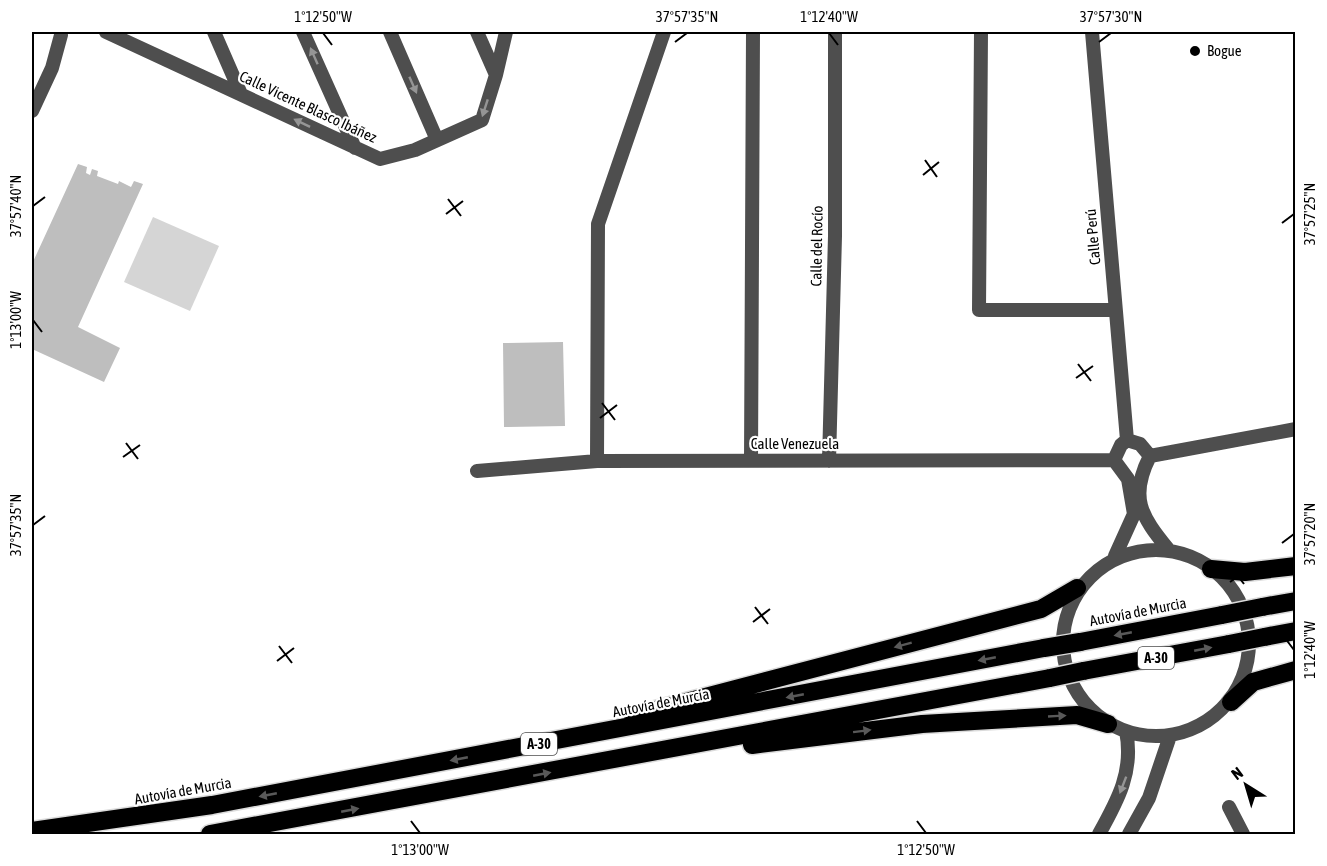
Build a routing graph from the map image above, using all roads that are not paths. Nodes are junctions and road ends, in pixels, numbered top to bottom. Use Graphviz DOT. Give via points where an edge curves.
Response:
graph roads {
  1 [pos="106,32"];
  2 [pos="214,32"];
  3 [pos="303,32"];
  4 [pos="390,32"];
  5 [pos="477,32"];
  6 [pos="506,32"];
  7 [pos="664,32"];
  8 [pos="753,32"];
  9 [pos="835,32"];
  10 [pos="981,32"];
  11 [pos="1092,32"];
  12 [pos="62,33"];
  13 [pos="496,75"];
  14 [pos="32,89"];
  15 [pos="241,94"];
  16 [pos="32,111"];
  17 [pos="437,140"];
  18 [pos="355,148"];
  19 [pos="1115,310"];
  20 [pos="1296,429"];
  21 [pos="1127,440"];
  22 [pos="1150,456"];
  23 [pos="751,460"];
  24 [pos="1114,460"];
  25 [pos="597,461"];
  26 [pos="829,461"];
  27 [pos="477,471"];
  28 [pos="1168,549"];
  29 [pos="1115,556"];
  30 [pos="1296,566"];
  31 [pos="1211,569"];
  32 [pos="1077,588"];
  33 [pos="1296,601"];
  34 [pos="1296,631"];
  35 [pos="1296,670"];
  36 [pos="1232,702"];
  37 [pos="1108,724"];
  38 [pos="1126,731"];
  39 [pos="1170,736"];
  40 [pos="491,753"];
  41 [pos="575,767"];
  42 [pos="1229,807"];
  43 [pos="32,831"];
  44 [pos="210,834"];
  45 [pos="1099,834"];
  46 [pos="1129,834"];
  47 [pos="1242,834"];
  1 -- 15 [label="street, Calle Vicente Blasco Ibáñez"];
  2 -- 15 [label="street"];
  18 -- 3 [label="street, one-way"];
  4 -- 17 [label="street, one-way"];
  5 -- 13 [label="street"];
  6 -- 13 [label="street, Calle Vicente Blasco Ibáñez"];
  7 -- 25 [label="street" via="598,224"];
  8 -- 23 [label="street"];
  9 -- 26 [label="street, Calle del Rocío"];
  10 -- 19 [label="street" via="979,310"];
  11 -- 19 [label="street, Calle Perú"];
  12 -- 14 [label="street"];
  12 -- 16 [label="street" via="52,68"];
  13 -- 17 [label="street, Calle Vicente Blasco Ibáñez, one-way" via="482,120"];
  18 -- 15 [label="street, Calle Vicente Blasco Ibáñez, one-way"];
  17 -- 18 [label="street, Calle Vicente Blasco Ibáñez" via="381,159"];
  19 -- 21 [label="street, Calle Perú"];
  20 -- 22 [label="street"];
  21 -- 22 [label="street" via="1140,444"];
  21 -- 24 [label="street"];
  22 -- 28 [label="street" via="1139,482 1140,506 1145,521"];
  23 -- 25 [label="street, Calle Venezuela"];
  23 -- 26 [label="street, Calle Venezuela"];
  24 -- 26 [label="street, Calle Venezuela"];
  24 -- 29 [label="street" via="1128,479 1134,514"];
  25 -- 27 [label="street, Calle Venezuela"];
  28 -- 29 [label="street" via="1140,549"];
  28 -- 31 [label="street"];
  29 -- 32 [label="street"];
  30 -- 31 [label="highway" via="1245,572"];
  31 -- 36 [label="street" via="1239,603 1249,637 1245,677"];
  32 -- 37 [label="street" via="1064,623 1065,665 1086,708"];
  32 -- 40 [label="highway, one-way" via="1041,609"];
  33 -- 40 [label="highway, Autovía de Murcia / A-30, one-way, bridge"];
  41 -- 34 [label="highway, A-30, one-way, bridge"];
  35 -- 36 [label="highway" via="1253,682"];
  36 -- 39 [label="street" via="1212,719"];
  37 -- 38 [label="street"];
  41 -- 37 [label="highway, one-way" via="922,724 1077,715"];
  38 -- 39 [label="street"];
  38 -- 45 [label="street, one-way" via="1130,752 1126,780"];
  39 -- 46 [label="street" via="1149,798"];
  40 -- 43 [label="highway, Autovía de Murcia / A-30, one-way" via="212,805"];
  44 -- 41 [label="highway, A-30, one-way"];
  42 -- 47 [label="street"];
}
